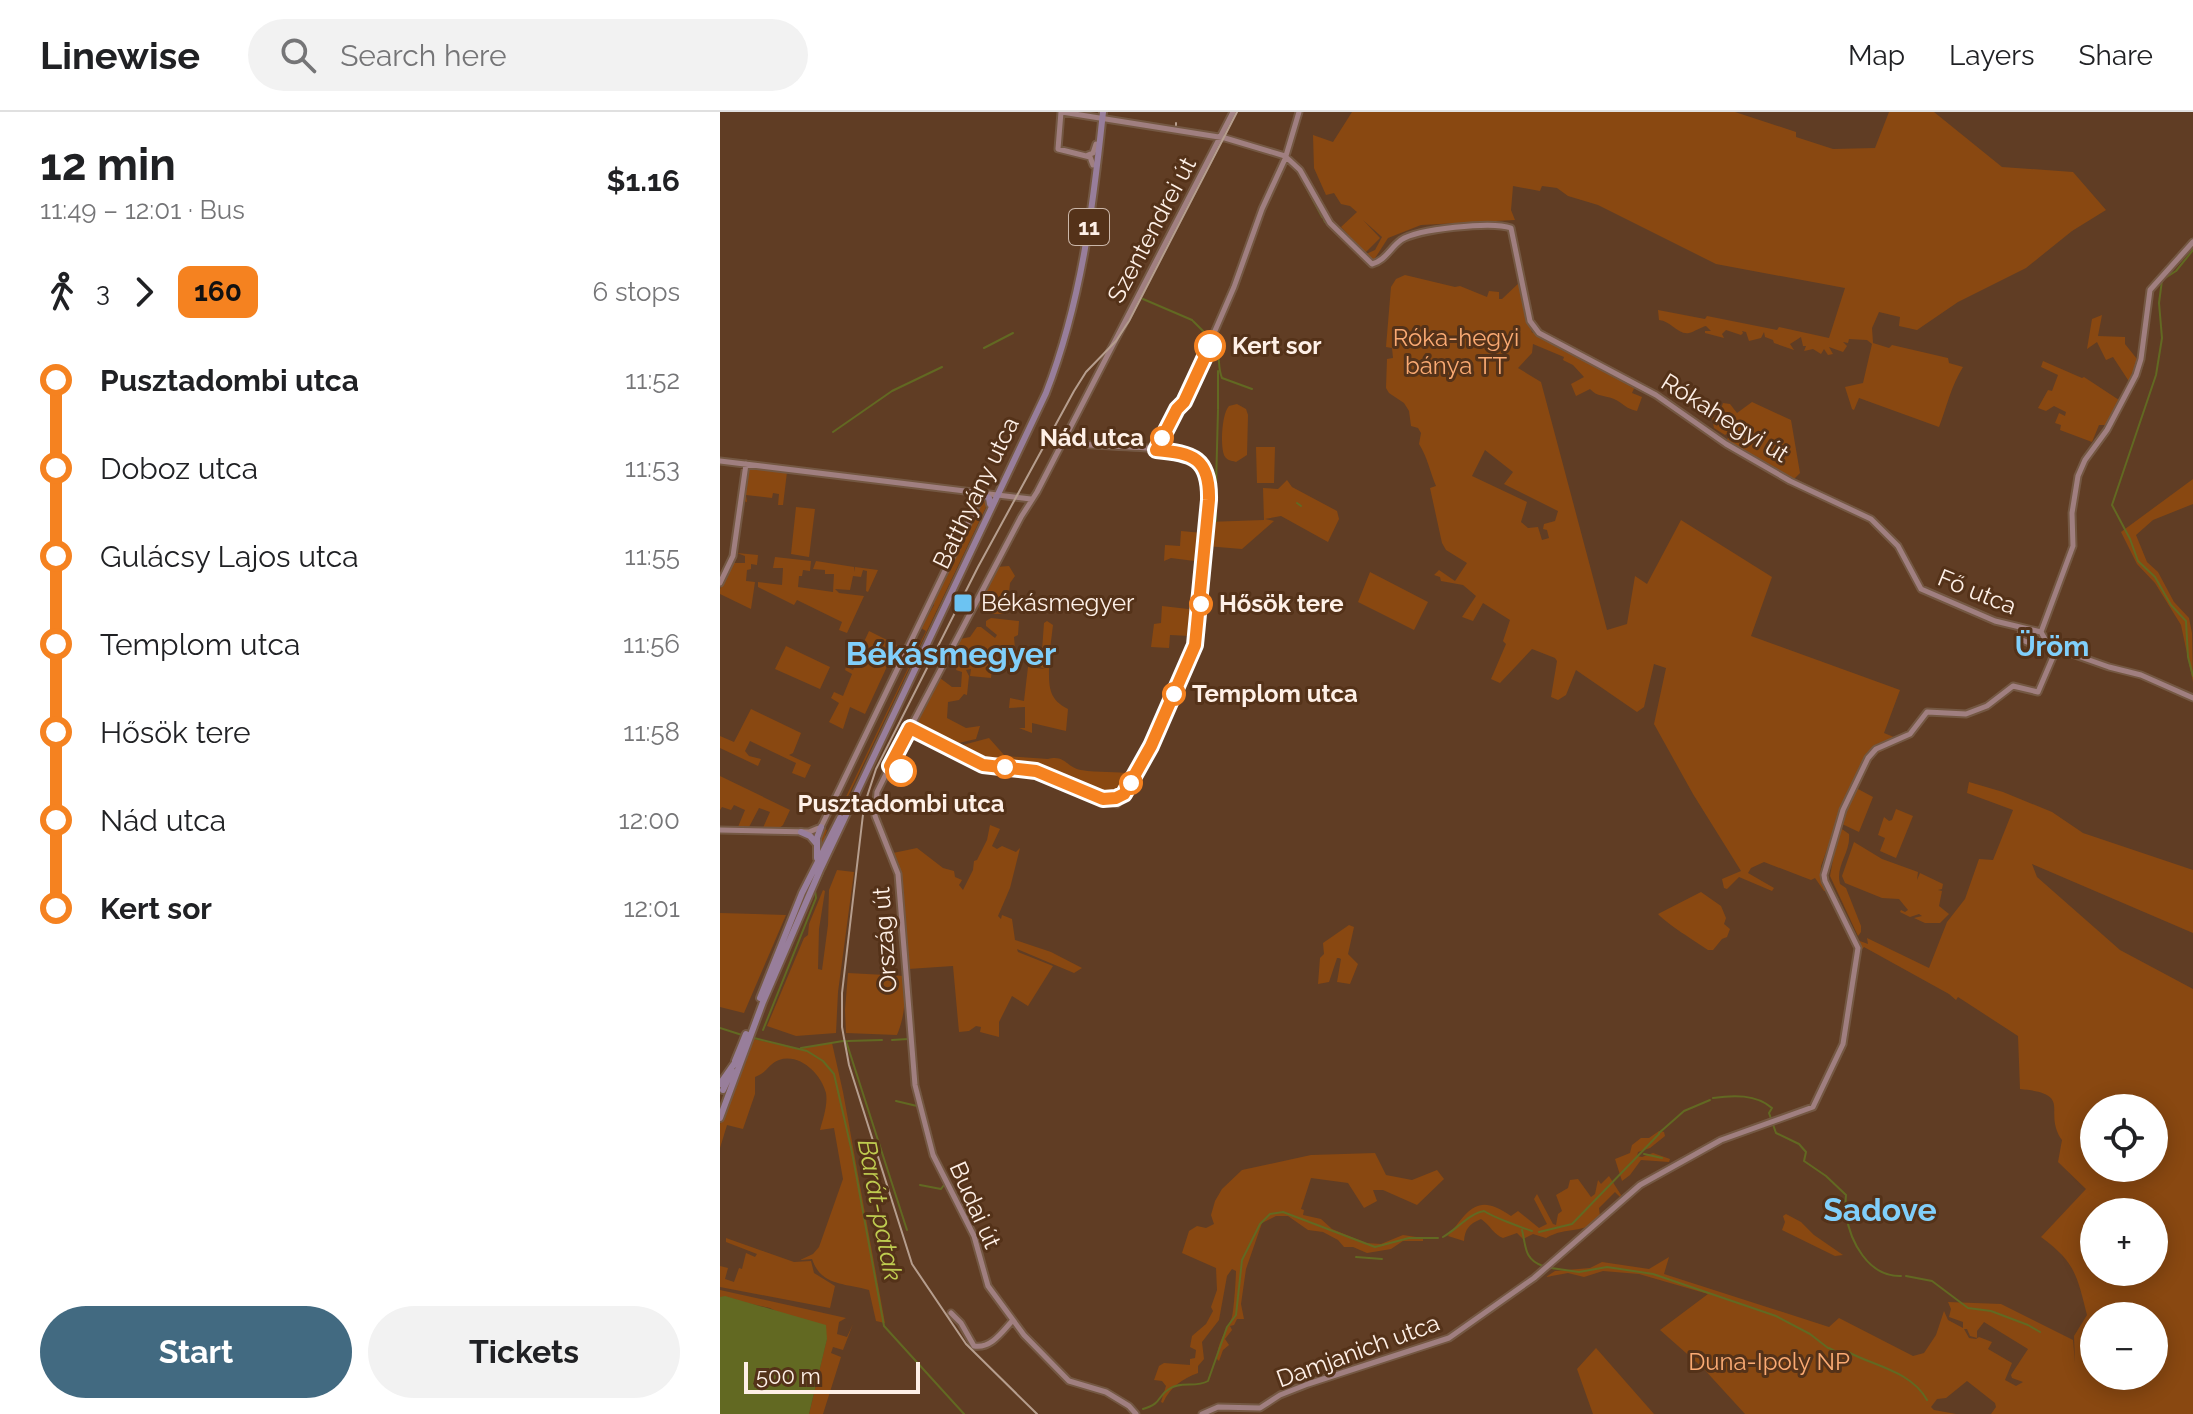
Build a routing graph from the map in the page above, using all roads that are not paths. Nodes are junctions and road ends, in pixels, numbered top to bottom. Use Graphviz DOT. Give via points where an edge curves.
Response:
graph roads {
  1 [pos="1062,112"];
  2 [pos="1233,112"];
  3 [pos="1299,112"];
  4 [pos="1101,115"];
  5 [pos="1221,137"];
  6 [pos="1096,144"];
  7 [pos="1288,145"];
  8 [pos="1275,152"];
  9 [pos="1087,155"];
  10 [pos="1285,156"];
  11 [pos="1093,165"];
  12 [pos="2193,242"];
  13 [pos="1062,441"];
  14 [pos="1156,450"];
  15 [pos="720,461"];
  16 [pos="746,464"];
  17 [pos="982,494"];
  18 [pos="997,494"];
  19 [pos="1028,499"];
  20 [pos="990,504"];
  21 [pos="720,583"];
  22 [pos="1919,586"];
  23 [pos="2022,629"];
  24 [pos="2041,632"];
  25 [pos="2042,643"];
  26 [pos="2050,649"];
  27 [pos="2193,698"];
  28 [pos="910,728"];
  29 [pos="821,827"];
  30 [pos="720,830"];
  31 [pos="801,832"];
  32 [pos="816,843"];
  33 [pos="816,863"];
  34 [pos="817,877"];
  35 [pos="911,1037"];
  36 [pos="734,1075"];
  37 [pos="721,1090"];
  38 [pos="720,1118"];
  39 [pos="951,1313"];
  40 [pos="1014,1325"];
  41 [pos="1135,1413"];
  42 [pos="1202,1414"];
  1 -- 4 [label="street"];
  1 -- 9 [label="street" via="1057,147"];
  2 -- 5 [label="street, Szentendrei út"];
  3 -- 7 [label="street"];
  4 -- 5 [label="street"];
  4 -- 6 [label="main road, Batthyány utca / 11"];
  4 -- 18 [label="main road, Batthyány utca / 11" via="1085,253 1071,320 1043,403"];
  5 -- 8 [label="street"];
  5 -- 13 [label="street, Szentendrei út"];
  6 -- 9 [label="street"];
  6 -- 11 [label="main road, Batthyány utca / 11"];
  7 -- 8 [label="street"];
  7 -- 10 [label="street"];
  8 -- 10 [label="street"];
  9 -- 11 [label="street"];
  10 -- 14 [label="street" via="1212,340"];
  10 -- 22 [label="street, Rókahegyi út" via="1304,176 1330,223 1371,263 1421,231 1508,227 1531,324 1539,333 1656,395 1790,481 1871,519 1898,546"];
  11 -- 18 [label="main road, Batthyány utca / 11" via="1081,262 1061,342"];
  12 -- 24 [label="street" via="2150,290 2139,367 2078,476 2073,546"];
  13 -- 14 [label="street"];
  13 -- 19 [label="street" via="1037,492"];
  14 -- 28 [label="street" via="1186,454 1201,464 1209,487 1202,589 1194,650 1124,794 1103,799 1030,770 978,763"];
  15 -- 16 [label="street"];
  16 -- 17 [label="street"];
  16 -- 21 [label="street" via="733,556"];
  17 -- 18 [label="street"];
  17 -- 20 [label="main road"];
  17 -- 29 [label="street"];
  18 -- 19 [label="street"];
  18 -- 20 [label="main road, Batthyány utca / 11"];
  18 -- 34 [label="main road, Batthyány utca / 11"];
  19 -- 28 [label="street, Ország út"];
  20 -- 33 [label="main road, Batthyány utca / 11"];
  22 -- 23 [label="street, Fő utca"];
  23 -- 24 [label="street, Fő utca"];
  23 -- 25 [label="street" via="2020,639"];
  24 -- 25 [label="street, Fő utca"];
  25 -- 26 [label="street, Fő utca"];
  26 -- 27 [label="street" via="2141,675"];
  26 -- 42 [label="street, Damjanich utca" via="2053,657 2038,692 2015,685 1966,714 1927,712 1910,734 1868,758 1843,810 1824,875 1858,948 1843,1044 1813,1107 1713,1144 1640,1185 1532,1280 1449,1338 1308,1384 1260,1408 1218,1407"];
  28 -- 35 [label="street, Ország út" via="879,786 874,810 898,874"];
  29 -- 31 [label="street"];
  29 -- 32 [label="main road"];
  30 -- 31 [label="street"];
  31 -- 32 [label="main road"];
  32 -- 33 [label="main road"];
  33 -- 34 [label="main road"];
  33 -- 37 [label="main road, 11"];
  34 -- 36 [label="main road, 11"];
  35 -- 40 [label="street, Budai út" via="917,1096 933,1155 974,1236 987,1285"];
  36 -- 37 [label="main road, 11"];
  36 -- 38 [label="main road"];
  39 -- 40 [label="street" via="974,1346 986,1347"];
  40 -- 41 [label="street, Budai út" via="1069,1381 1106,1392"];
}
